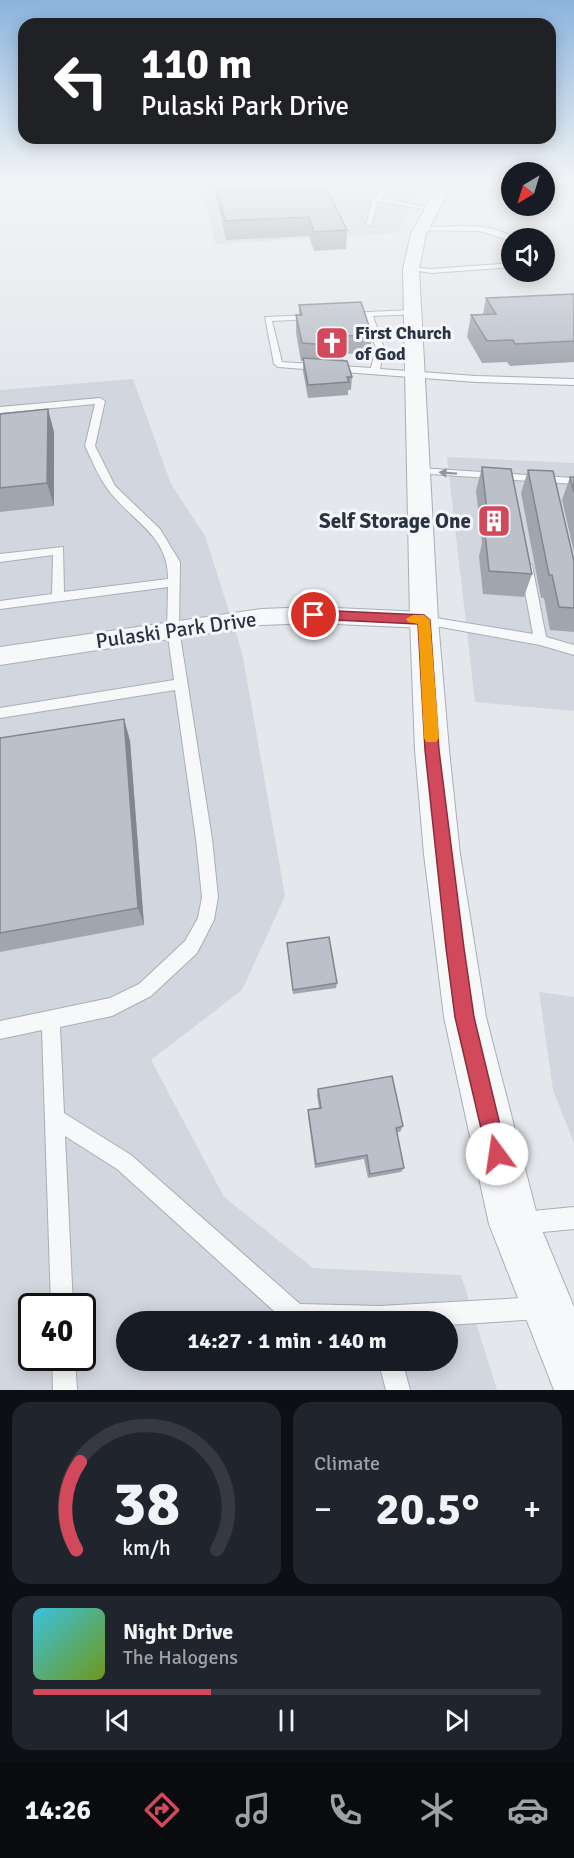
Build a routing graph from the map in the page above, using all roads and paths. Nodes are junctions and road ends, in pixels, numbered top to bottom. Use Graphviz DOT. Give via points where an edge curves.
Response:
graph roads {
  1 [pos="417,247"];
  2 [pos="501,266"];
  3 [pos="411,269"];
  4 [pos="413,312"];
  5 [pos="368,314"];
  6 [pos="324,316"];
  7 [pos="335,316"];
  8 [pos="375,372"];
  9 [pos="415,375"];
  10 [pos="574,382"];
  11 [pos="0,410"];
  12 [pos="419,471"];
  13 [pos="574,481"];
  14 [pos="0,558"];
  15 [pos="525,558"];
  16 [pos="173,582"];
  17 [pos="58,597"];
  18 [pos="0,605"];
  19 [pos="424,620"];
  20 [pos="173,629"];
  21 [pos="540,640"];
  22 [pos="574,650"];
  23 [pos="0,656"];
  24 [pos="181,684"];
  25 [pos="0,712"];
  26 [pos="51,1020"];
  27 [pos="0,1030"];
  28 [pos="55,1118"];
  29 [pos="574,1218"];
  30 [pos="514,1224"];
  31 [pos="62,1293"];
  32 [pos="547,1308"];
  33 [pos="292,1311"];
  34 [pos="458,1314"];
  35 [pos="64,1371"];
  36 [pos="393,1371"];
  37 [pos="574,1373"];
  38 [pos="65,1390"];
  39 [pos="398,1390"];
  1 -- 3 [label="street"];
  2 -- 3 [label="lane"];
  3 -- 4 [label="street"];
  4 -- 5 [label="lane"];
  4 -- 9 [label="street"];
  5 -- 7 [label="lane"];
  5 -- 8 [label="lane" via="380,348"];
  6 -- 8 [label="lane" via="268,319 278,364"];
  8 -- 9 [label="lane"];
  9 -- 10 [label="lane"];
  9 -- 12 [label="street"];
  11 -- 16 [label="lane" via="100,401 90,446 111,487 156,531 174,562"];
  13 -- 12 [label="lane, one-way" via="551,485 511,483 477,475"];
  12 -- 19 [label="street"];
  14 -- 17 [label="lane" via="59,550"];
  15 -- 21 [label="lane"];
  16 -- 17 [label="lane"];
  16 -- 20 [label="lane"];
  17 -- 18 [label="lane"];
  19 -- 20 [label="street, Pulaski Park Drive" via="261,616"];
  19 -- 21 [label="lane"];
  19 -- 30 [label="street" via="441,843 465,1017"];
  20 -- 23 [label="street, Pulaski Park Drive"];
  20 -- 24 [label="lane"];
  21 -- 22 [label="lane"];
  24 -- 25 [label="lane"];
  24 -- 26 [label="lane" via="204,839 210,897 206,920 190,947 145,990 112,1007"];
  26 -- 27 [label="lane"];
  26 -- 28 [label="lane"];
  28 -- 31 [label="lane"];
  28 -- 33 [label="lane" via="124,1162"];
  29 -- 30 [label="lane"];
  30 -- 32 [label="street"];
  32 -- 34 [label="lane"];
  32 -- 37 [label="street"];
  35 -- 38 [label="lane"];
  36 -- 39 [label="lane"];
}
